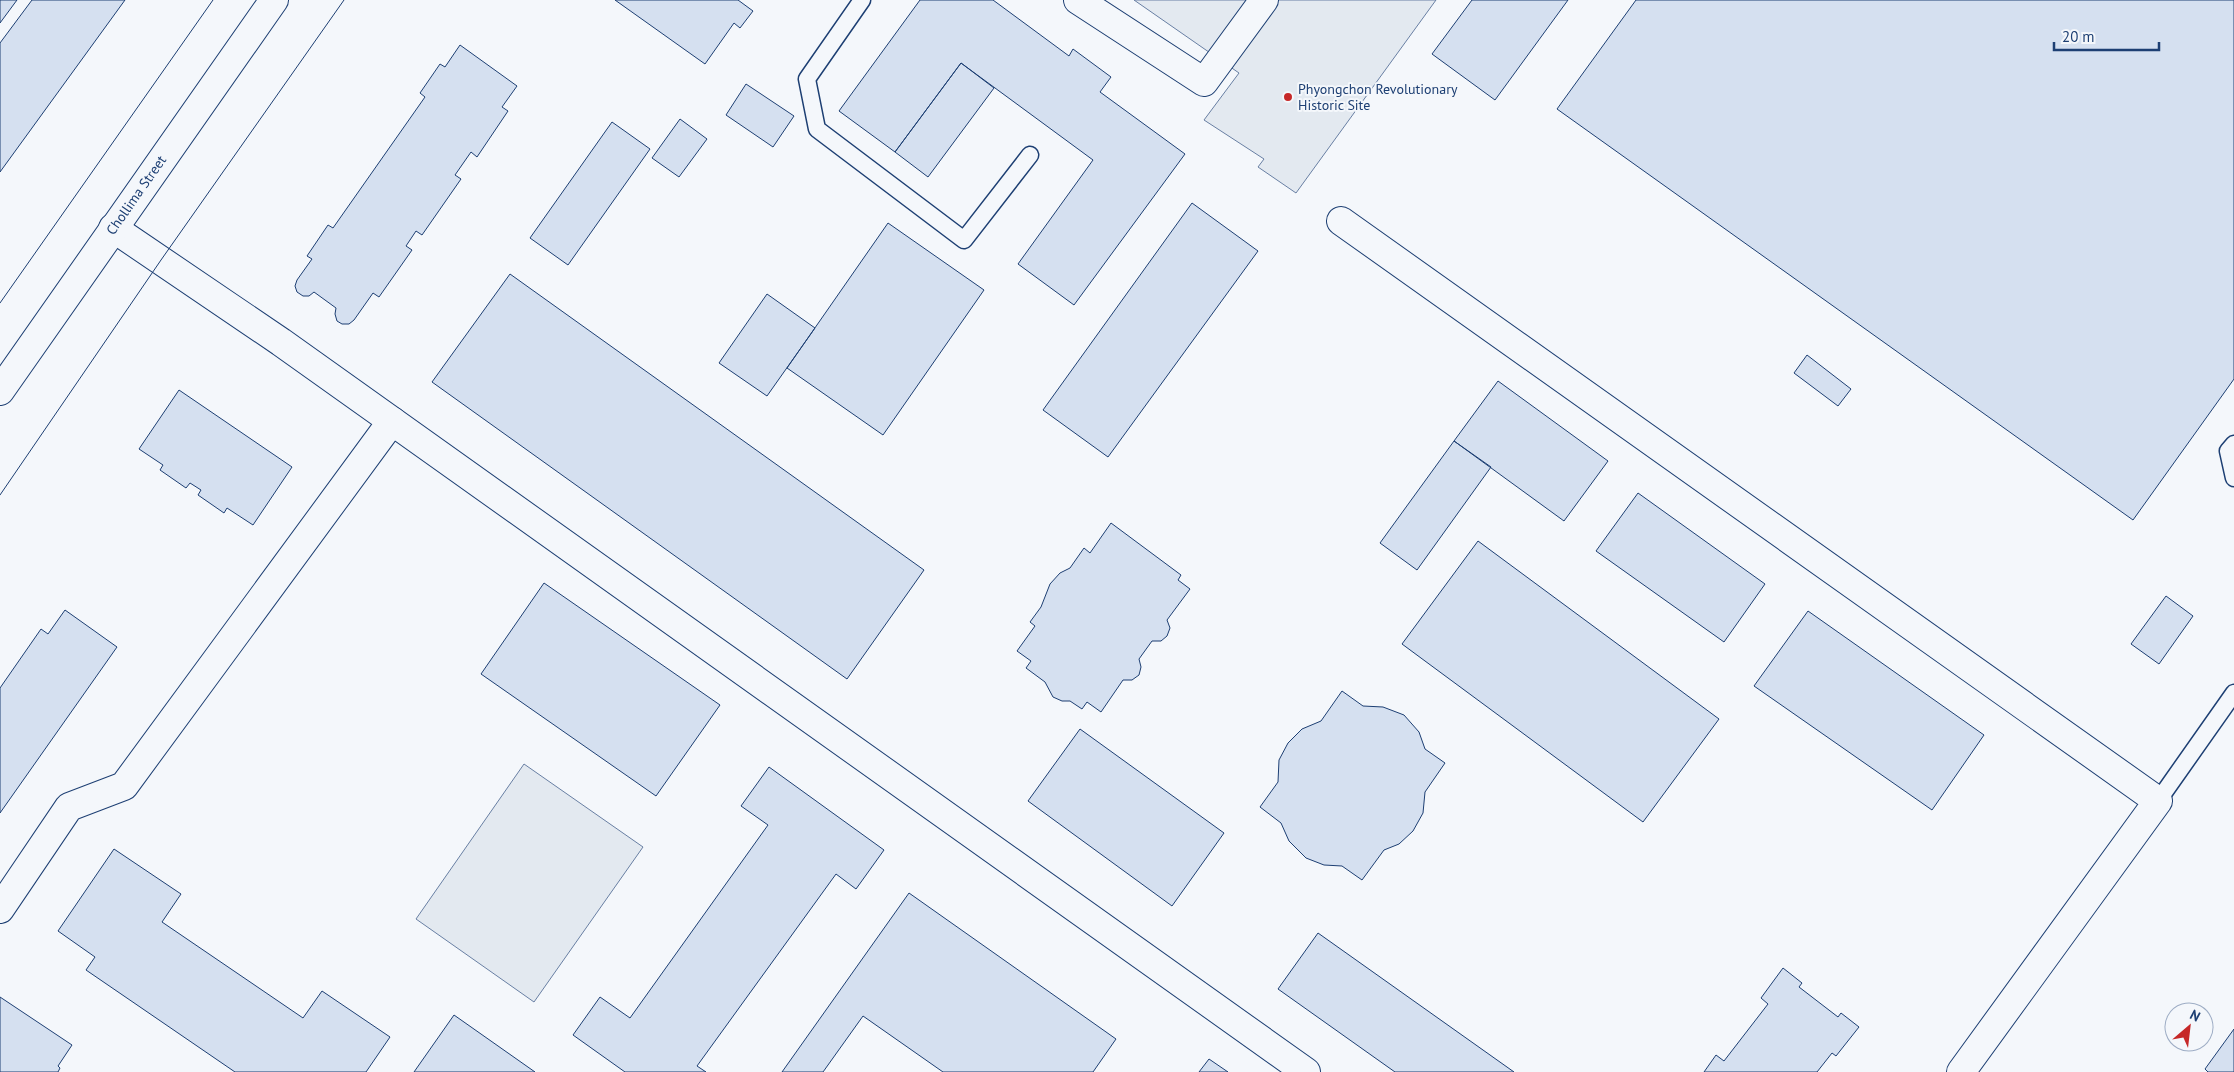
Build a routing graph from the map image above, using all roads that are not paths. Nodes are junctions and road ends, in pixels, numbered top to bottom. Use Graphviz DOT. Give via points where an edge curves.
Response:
graph roads {
  1 [pos="274,0"];
  2 [pos="862,0"];
  3 [pos="1078,0"];
  4 [pos="1264,0"];
  5 [pos="1030,155"];
  6 [pos="1341,221"];
  7 [pos="113,228"];
  8 [pos="0,392"];
  9 [pos="392,421"];
  10 [pos="2234,444"];
  11 [pos="2234,478"];
  12 [pos="2234,693"];
  13 [pos="2158,801"];
  14 [pos="0,909"];
  15 [pos="1306,1072"];
  16 [pos="1961,1072"];
  1 -- 7 [label="main road, Chollima Street"];
  2 -- 5 [label="lane" via="807,79 817,129 964,240"];
  3 -- 4 [label="main road" via="1204,82"];
  6 -- 13 [label="main road"];
  7 -- 8 [label="main road, Chollima Street"];
  7 -- 9 [label="main road"];
  9 -- 14 [label="main road" via="124,786 69,807"];
  9 -- 15 [label="main road"];
  10 -- 11 [label="lane" via="2228,451"];
  12 -- 13 [label="lane"];
  13 -- 16 [label="main road"];
}
